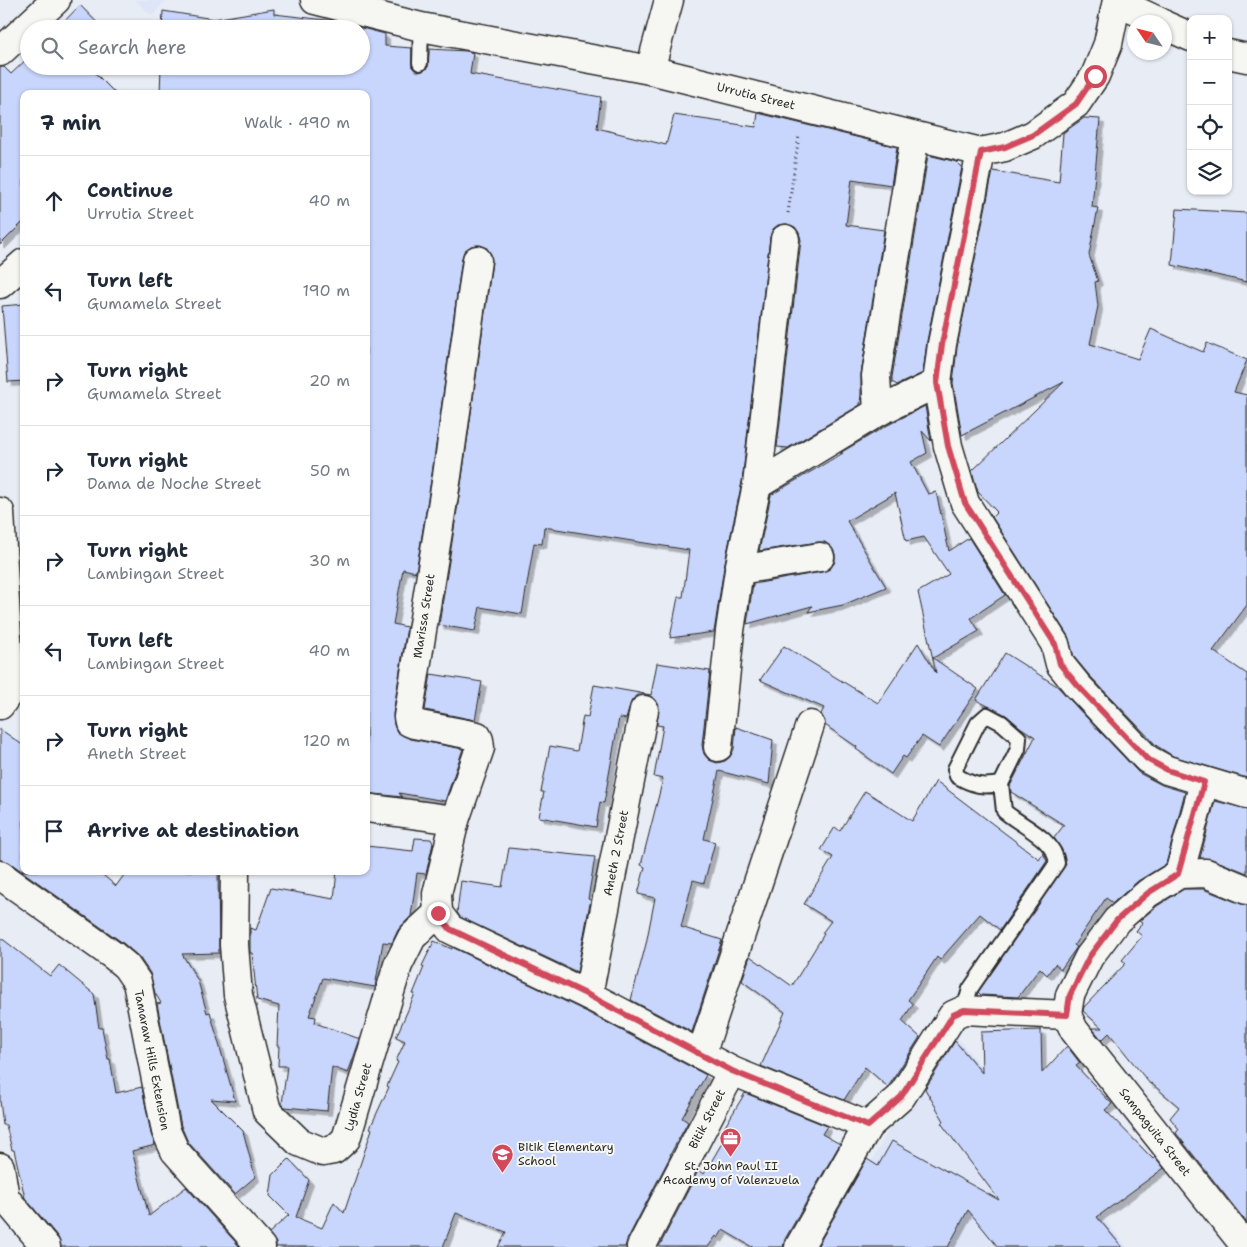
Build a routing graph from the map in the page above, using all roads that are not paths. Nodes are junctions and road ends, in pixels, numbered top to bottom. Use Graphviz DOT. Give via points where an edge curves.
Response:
graph roads {
  1 [pos="56,0"];
  2 [pos="315,0"];
  3 [pos="669,0"];
  4 [pos="1117,1"];
  5 [pos="1146,15"];
  6 [pos="34,20"];
  7 [pos="421,27"];
  8 [pos="1172,29"];
  9 [pos="20,33"];
  10 [pos="1187,35"];
  11 [pos="0,52"];
  12 [pos="1232,55"];
  13 [pos="1247,58"];
  14 [pos="420,63"];
  15 [pos="650,70"];
  16 [pos="915,136"];
  17 [pos="981,152"];
  18 [pos="785,240"];
  19 [pos="477,260"];
  20 [pos="20,266"];
  21 [pos="0,284"];
  22 [pos="937,383"];
  23 [pos="878,412"];
  24 [pos="757,485"];
  25 [pos="0,512"];
  26 [pos="820,557"];
  27 [pos="739,570"];
  28 [pos="11,699"];
  29 [pos="644,710"];
  30 [pos="810,725"];
  31 [pos="718,747"];
  32 [pos="1204,782"];
  33 [pos="1001,784"];
  34 [pos="1247,794"];
  35 [pos="370,809"];
  36 [pos="455,820"];
  37 [pos="1178,874"];
  38 [pos="0,875"];
  39 [pos="234,875"];
  40 [pos="1247,890"];
  41 [pos="438,913"];
  42 [pos="588,995"];
  43 [pos="964,1010"];
  44 [pos="1067,1015"];
  45 [pos="701,1055"];
  46 [pos="732,1071"];
  47 [pos="868,1126"];
  48 [pos="0,1167"];
  49 [pos="3,1196"];
  50 [pos="46,1247"];
  51 [pos="261,1247"];
  52 [pos="641,1247"];
  53 [pos="799,1247"];
  54 [pos="1246,1247"];
  1 -- 6 [label="street"];
  2 -- 7 [label="street, Urrutia Street"];
  3 -- 15 [label="street"];
  4 -- 5 [label="street"];
  4 -- 17 [label="street, Urrutia Street" via="1108,44 1095,76 1076,104 1033,135 1005,147"];
  7 -- 14 [label="lane"];
  7 -- 15 [label="street, Urrutia Street"];
  8 -- 10 [label="street"];
  9 -- 11 [label="street"];
  12 -- 13 [label="street"];
  15 -- 16 [label="street, Urrutia Street"];
  16 -- 17 [label="street, Urrutia Street"];
  16 -- 23 [label="street" via="876,376"];
  17 -- 22 [label="street"];
  18 -- 24 [label="street"];
  19 -- 36 [label="street, Marissa Street" via="447,476 408,717 414,724 477,736 479,740 480,748"];
  20 -- 21 [label="street"];
  22 -- 23 [label="street"];
  22 -- 32 [label="street" via="948,446 965,503 1055,644 1060,664 1147,759 1167,770"];
  23 -- 24 [label="street"];
  24 -- 27 [label="street"];
  25 -- 28 [label="street"];
  26 -- 27 [label="street"];
  27 -- 31 [label="street"];
  29 -- 42 [label="street, Aneth 2 Street"];
  30 -- 45 [label="street"];
  32 -- 34 [label="street"];
  32 -- 37 [label="street"];
  33 -- 33 [label="lane" via="1018,749 1018,738 1002,723 987,715 978,723 955,769 957,776 969,784"];
  33 -- 43 [label="lane" via="1004,811 1046,842 1056,854 1057,863 970,989"];
  35 -- 36 [label="street"];
  36 -- 41 [label="street, Marissa Street" via="437,894"];
  37 -- 40 [label="street" via="1206,873"];
  37 -- 44 [label="street" via="1148,893 1117,920 1089,957 1070,995"];
  38 -- 51 [label="street, Tamaraw Hills Extension" via="126,966 137,982 166,1132 175,1151"];
  39 -- 41 [label="street, Lydia Street" via="238,995 267,1111 299,1142 322,1152 334,1150 346,1139 398,965 412,937"];
  41 -- 42 [label="street" via="450,929"];
  42 -- 45 [label="street"];
  43 -- 44 [label="street"];
  43 -- 47 [label="street" via="953,1015 901,1097"];
  44 -- 54 [label="street, Sampaguita Street" via="1074,1030"];
  45 -- 46 [label="street"];
  46 -- 47 [label="street"];
  46 -- 52 [label="street, Bitik Street"];
  47 -- 53 [label="street"];
  48 -- 49 [label="street"];
  49 -- 50 [label="street"];
}
